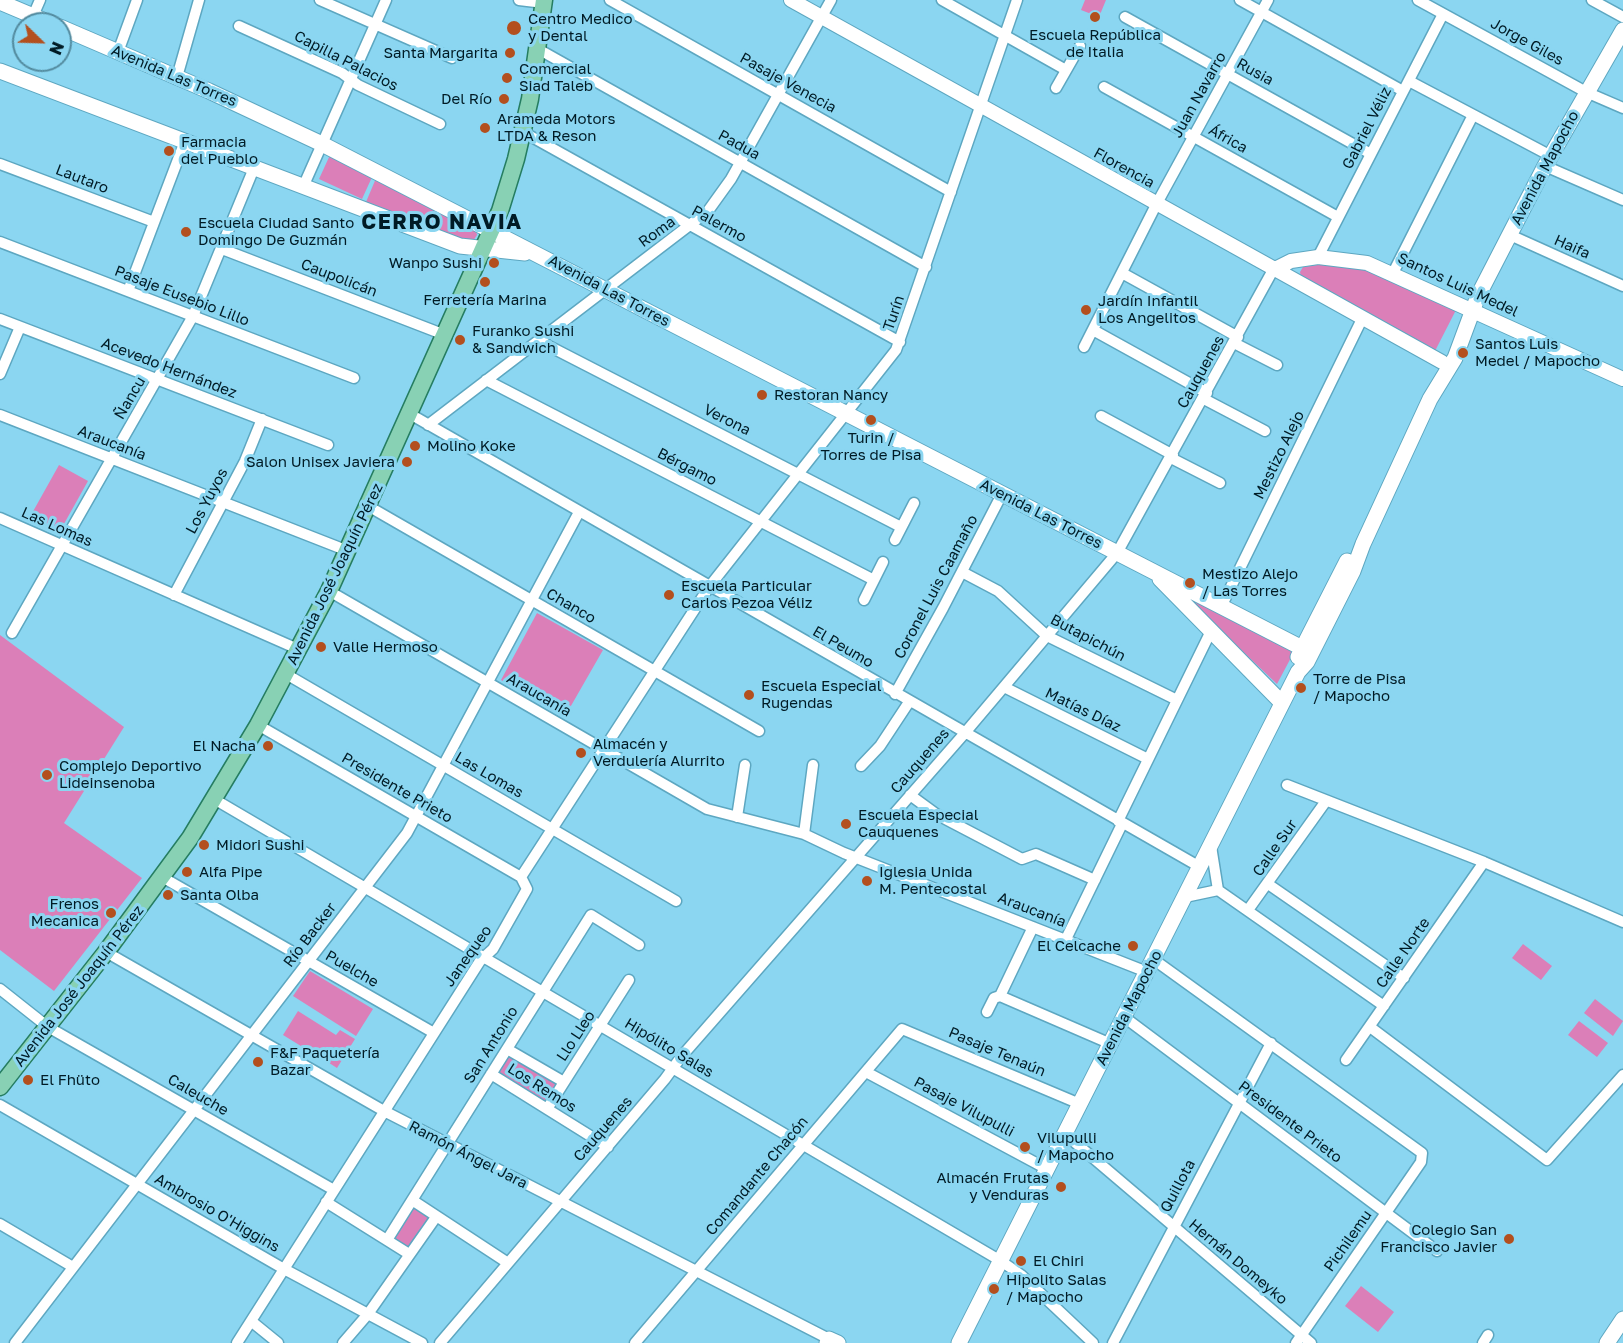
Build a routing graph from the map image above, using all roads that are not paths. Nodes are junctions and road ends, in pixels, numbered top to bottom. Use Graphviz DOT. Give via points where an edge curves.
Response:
graph roads {
  1 [pos="137,0"];
  2 [pos="200,0"];
  3 [pos="320,0"];
  4 [pos="386,0"];
  5 [pos="519,0"];
  6 [pos="610,0"];
  7 [pos="790,0"];
  8 [pos="831,0"];
  9 [pos="942,0"];
  10 [pos="1017,0"];
  11 [pos="1240,0"];
  12 [pos="1268,0"];
  13 [pos="1418,0"];
  14 [pos="1592,0"];
  15 [pos="544,1"];
  16 [pos="0,2"];
  17 [pos="1435,4"];
  18 [pos="24,12"];
  19 [pos="1261,12"];
  20 [pos="1443,14"];
  21 [pos="822,17"];
  22 [pos="1125,17"];
  23 [pos="1623,17"];
  24 [pos="375,24"];
  25 [pos="239,26"];
  26 [pos="1623,30"];
  27 [pos="72,32"];
  28 [pos="1005,35"];
  29 [pos="1080,46"];
  30 [pos="538,49"];
  31 [pos="118,52"];
  32 [pos="452,58"];
  33 [pos="1066,70"];
  34 [pos="1,73"];
  35 [pos="1227,74"];
  36 [pos="177,77"];
  37 [pos="351,80"];
  38 [pos="1406,86"];
  39 [pos="1104,87"];
  40 [pos="1056,88"];
  41 [pos="1586,92"];
  42 [pos="778,95"];
  43 [pos="980,106"];
  44 [pos="1623,108"];
  45 [pos="1473,115"];
  46 [pos="440,124"];
  47 [pos="523,132"];
  48 [pos="1193,136"];
  49 [pos="184,141"];
  50 [pos="322,144"];
  51 [pos="1371,154"];
  52 [pos="1548,161"];
  53 [pos="0,164"];
  54 [pos="740,164"];
  55 [pos="254,168"];
  56 [pos="303,187"];
  57 [pos="951,192"];
  58 [pos="1623,200"];
  59 [pos="1156,205"];
  60 [pos="1338,216"];
  61 [pos="154,222"];
  62 [pos="692,226"];
  63 [pos="492,231"];
  64 [pos="1510,235"];
  65 [pos="0,242"];
  66 [pos="222,249"];
  67 [pos="484,249"];
  68 [pos="1317,257"];
  69 [pos="546,258"];
  70 [pos="926,267"];
  71 [pos="1273,270"];
  72 [pos="1122,273"];
  73 [pos="1393,273"];
  74 [pos="1623,286"];
  75 [pos="605,290"];
  76 [pos="128,291"];
  77 [pos="1472,310"];
  78 [pos="193,316"];
  79 [pos="0,319"];
  80 [pos="1362,319"];
  81 [pos="20,327"];
  82 [pos="1093,330"];
  83 [pos="445,335"];
  84 [pos="539,340"];
  85 [pos="1236,340"];
  86 [pos="900,342"];
  87 [pos="1084,347"];
  88 [pos="1448,360"];
  89 [pos="1277,365"];
  90 [pos="0,374"];
  91 [pos="354,378"];
  92 [pos="1623,379"];
  93 [pos="157,380"];
  94 [pos="486,380"];
  95 [pos="1205,396"];
  96 [pos="410,414"];
  97 [pos="0,415"];
  98 [pos="845,415"];
  99 [pos="1101,416"];
  100 [pos="262,419"];
  101 [pos="428,424"];
  102 [pos="1265,431"];
  103 [pos="328,445"];
  104 [pos="1172,456"];
  105 [pos="112,458"];
  106 [pos="798,474"];
  107 [pos="1220,483"];
  108 [pos="1002,494"];
  109 [pos="224,502"];
  110 [pos="914,503"];
  111 [pos="368,506"];
  112 [pos="579,512"];
  113 [pos="0,518"];
  114 [pos="761,522"];
  115 [pos="902,527"];
  116 [pos="895,540"];
  117 [pos="1363,544"];
  118 [pos="62,546"];
  119 [pos="348,551"];
  120 [pos="1117,553"];
  121 [pos="883,562"];
  122 [pos="1152,570"];
  123 [pos="962,572"];
  124 [pos="874,580"];
  125 [pos="709,587"];
  126 [pos="329,591"];
  127 [pos="174,595"];
  128 [pos="532,600"];
  129 [pos="864,600"];
  130 [pos="1222,605"];
  131 [pos="1211,631"];
  132 [pos="12,633"];
  133 [pos="1047,636"];
  134 [pos="1302,648"];
  135 [pos="300,650"];
  136 [pos="654,671"];
  137 [pos="1298,672"];
  138 [pos="286,674"];
  139 [pos="488,683"];
  140 [pos="1004,687"];
  141 [pos="895,694"];
  142 [pos="1178,700"];
  143 [pos="909,702"];
  144 [pos="1282,703"];
  145 [pos="258,724"];
  146 [pos="759,731"];
  147 [pos="964,734"];
  148 [pos="603,749"];
  149 [pos="1148,759"];
  150 [pos="746,765"];
  151 [pos="813,765"];
  152 [pos="444,766"];
  153 [pos="861,766"];
  154 [pos="1287,785"];
  155 [pos="910,795"];
  156 [pos="214,799"];
  157 [pos="1326,801"];
  158 [pos="417,817"];
  159 [pos="737,817"];
  160 [pos="1120,822"];
  161 [pos="552,829"];
  162 [pos="804,834"];
  163 [pos="1211,845"];
  164 [pos="856,857"];
  165 [pos="1484,862"];
  166 [pos="1200,867"];
  167 [pos="162,877"];
  168 [pos="521,877"];
  169 [pos="1095,880"];
  170 [pos="1268,884"];
  171 [pos="366,887"];
  172 [pos="1218,890"];
  173 [pos="1185,897"];
  174 [pos="676,901"];
  175 [pos="1248,910"];
  176 [pos="1623,922"];
  177 [pos="1033,927"];
  178 [pos="1066,939"];
  179 [pos="639,945"];
  180 [pos="106,952"];
  181 [pos="485,956"];
  182 [pos="309,961"];
  183 [pos="1150,965"];
  184 [pos="1404,978"];
  185 [pos="629,980"];
  186 [pos="0,988"];
  187 [pos="543,990"];
  188 [pos="1000,996"];
  189 [pos="1384,1006"];
  190 [pos="987,1012"];
  191 [pos="1124,1017"];
  192 [pos="601,1024"];
  193 [pos="48,1027"];
  194 [pos="1370,1027"];
  195 [pos="902,1029"];
  196 [pos="434,1033"];
  197 [pos="251,1036"];
  198 [pos="1271,1043"];
  199 [pos="1111,1044"];
  200 [pos="507,1049"];
  201 [pos="1346,1060"];
  202 [pos="673,1068"];
  203 [pos="866,1072"];
  204 [pos="491,1074"];
  205 [pos="1623,1075"];
  206 [pos="564,1082"];
  207 [pos="0,1087"];
  208 [pos="1239,1103"];
  209 [pos="1080,1104"];
  210 [pos="0,1105"];
  211 [pos="547,1109"];
  212 [pos="194,1110"];
  213 [pos="384,1111"];
  214 [pos="1065,1134"];
  215 [pos="447,1144"];
  216 [pos="803,1145"];
  217 [pos="608,1147"];
  218 [pos="1423,1155"];
  219 [pos="1047,1169"];
  220 [pos="137,1184"];
  221 [pos="334,1190"];
  222 [pos="412,1200"];
  223 [pos="326,1202"];
  224 [pos="560,1202"];
  225 [pos="1386,1213"];
  226 [pos="436,1217"];
  227 [pos="0,1224"];
  228 [pos="1173,1227"];
  229 [pos="387,1240"];
  230 [pos="1437,1251"];
  231 [pos="409,1254"];
  232 [pos="1001,1261"];
  233 [pos="508,1263"];
  234 [pos="73,1267"];
  235 [pos="284,1269"];
  236 [pos="696,1271"];
  237 [pos="368,1314"];
  238 [pos="1623,1319"];
  239 [pos="251,1321"];
  240 [pos="1298,1339"];
  241 [pos="831,1342"];
  242 [pos="15,1343"];
  243 [pos="237,1343"];
  244 [pos="278,1343"];
  245 [pos="343,1343"];
  246 [pos="422,1343"];
  247 [pos="440,1343"];
  248 [pos="636,1343"];
  249 [pos="959,1343"];
  250 [pos="1093,1343"];
  251 [pos="1113,1343"];
  252 [pos="1311,1343"];
  253 [pos="1607,1343"];
  1 -- 31 [label="street"];
  2 -- 36 [label="street"];
  3 -- 24 [label="street"];
  4 -- 24 [label="street"];
  5 -- 15 [label="street"];
  6 -- 42 [label="street, Pasaje Venecia"];
  7 -- 21 [label="street, Florencia"];
  8 -- 21 [label="street, Roma"];
  9 -- 28 [label="street"];
  10 -- 28 [label="street, Turín"];
  11 -- 19 [label="street"];
  12 -- 19 [label="street, Juan Navarro"];
  13 -- 17 [label="street, Jorge Giles"];
  14 -- 23 [label="street"];
  15 -- 30 [label="main road, Avenida José Joaquín Pérez"];
  16 -- 18 [label="main road"];
  17 -- 20 [label="street, Jorge Giles"];
  19 -- 35 [label="street, Juan Navarro"];
  19 -- 38 [label="street"];
  20 -- 38 [label="street, Gabriel Véliz"];
  20 -- 41 [label="street, Jorge Giles"];
  21 -- 42 [label="street, Roma"];
  21 -- 43 [label="street, Florencia"];
  22 -- 35 [label="street, Rusia"];
  24 -- 32 [label="street"];
  24 -- 37 [label="street"];
  25 -- 37 [label="street, Capilla Palacios"];
  26 -- 41 [label="main road, Avenida Mapocho"];
  27 -- 31 [label="main road, Avenida Las Torres"];
  28 -- 33 [label="street"];
  28 -- 43 [label="street, Turín"];
  29 -- 33 [label="street"];
  30 -- 47 [label="main road, Avenida José Joaquín Pérez"];
  30 -- 54 [label="street, Padua"];
  31 -- 36 [label="main road, Avenida Las Torres"];
  33 -- 40 [label="street"];
  34 -- 49 [label="main road"];
  35 -- 48 [label="street, Juan Navarro"];
  35 -- 51 [label="street, Rusia"];
  36 -- 50 [label="main road, Avenida Las Torres"];
  37 -- 46 [label="street, Capilla Palacios"];
  37 -- 50 [label="street"];
  38 -- 45 [label="street"];
  38 -- 51 [label="street, Gabriel Véliz"];
  39 -- 48 [label="street, África"];
  41 -- 44 [label="street, Jorge Giles"];
  41 -- 52 [label="main road, Avenida Mapocho"];
  42 -- 54 [label="street, Roma"];
  42 -- 57 [label="street, Pasaje Venecia"];
  43 -- 57 [label="street, Turín"];
  43 -- 59 [label="street, Florencia"];
  45 -- 52 [label="street"];
  45 -- 73 [label="street"];
  47 -- 62 [label="street, Palermo"];
  47 -- 63 [label="main road, Avenida José Joaquín Pérez"];
  48 -- 59 [label="street, Juan Navarro"];
  48 -- 60 [label="street, África"];
  49 -- 55 [label="main road"];
  49 -- 61 [label="street"];
  50 -- 56 [label="street"];
  50 -- 63 [label="main road, Avenida Las Torres"];
  51 -- 60 [label="street, Gabriel Véliz"];
  52 -- 58 [label="street"];
  52 -- 64 [label="main road, Avenida Mapocho"];
  53 -- 61 [label="street, Lautaro"];
  54 -- 62 [label="street, Roma" via="715,202"];
  54 -- 70 [label="street, Padua"];
  55 -- 56 [label="main road"];
  55 -- 66 [label="street, Ñancu"];
  56 -- 67 [label="main road" via="460,246"];
  57 -- 70 [label="street, Turín"];
  59 -- 71 [label="street, Florencia"];
  59 -- 72 [label="street, Juan Navarro"];
  60 -- 68 [label="street, Gabriel Véliz"];
  61 -- 76 [label="street"];
  62 -- 75 [label="street, Roma"];
  62 -- 86 [label="street, Palermo"];
  63 -- 67 [label="main road, Avenida José Joaquín Pérez"];
  63 -- 69 [label="main road, Avenida Las Torres"];
  64 -- 74 [label="street, Haifa"];
  64 -- 77 [label="main road, Avenida Mapocho"];
  65 -- 76 [label="street, Pasaje Eusebio Lillo"];
  66 -- 78 [label="street, Ñancu"];
  66 -- 83 [label="street, Caupolicán"];
  67 -- 69 [label="main road"];
  67 -- 83 [label="main road, Avenida José Joaquín Pérez"];
  68 -- 71 [label="street, Santos Luis Medel" via="1292,261"];
  68 -- 73 [label="street, Santos Luis Medel" via="1354,260"];
  69 -- 75 [label="main road, Avenida Las Torres"];
  70 -- 86 [label="street, Turín"];
  71 -- 80 [label="street, Florencia"];
  71 -- 85 [label="street, Cauquenes"];
  72 -- 82 [label="street, Juan Navarro"];
  72 -- 85 [label="street"];
  73 -- 77 [label="street, Santos Luis Medel"];
  75 -- 84 [label="street, Roma"];
  75 -- 98 [label="main road, Avenida Las Torres"];
  76 -- 78 [label="street, Pasaje Eusebio Lillo"];
  77 -- 88 [label="main road, Avenida Mapocho" via="1470,323"];
  77 -- 92 [label="street, Santos Luis Medel"];
  78 -- 91 [label="street, Pasaje Eusebio Lillo"];
  78 -- 93 [label="street, Ñancu"];
  79 -- 81 [label="street, Acevedo Hernández"];
  80 -- 88 [label="street, Florencia"];
  80 -- 130 [label="street, Mestizo Alejo"];
  81 -- 90 [label="street"];
  81 -- 93 [label="street, Acevedo Hernández"];
  82 -- 87 [label="street, Juan Navarro"];
  82 -- 95 [label="street"];
  83 -- 96 [label="main road, Avenida José Joaquín Pérez"];
  84 -- 94 [label="street, Roma"];
  84 -- 106 [label="street, Verona"];
  85 -- 89 [label="street"];
  85 -- 95 [label="street, Cauquenes"];
  86 -- 98 [label="street, Turín"];
  88 -- 117 [label="main road, Avenida Mapocho"];
  93 -- 100 [label="street, Acevedo Hernández"];
  93 -- 105 [label="street, Ñancu"];
  94 -- 101 [label="street, Roma"];
  94 -- 114 [label="street, Bérgamo"];
  95 -- 102 [label="street"];
  95 -- 104 [label="street, Cauquenes"];
  96 -- 101 [label="street, El Peumo"];
  96 -- 111 [label="main road, Avenida José Joaquín Pérez"];
  97 -- 105 [label="street, Araucanía"];
  98 -- 106 [label="street, Turín"];
  98 -- 108 [label="main road, Avenida Las Torres"];
  99 -- 104 [label="street"];
  100 -- 103 [label="street, Acevedo Hernández"];
  100 -- 109 [label="street, Los Yuyos"];
  101 -- 112 [label="street, El Peumo"];
  104 -- 107 [label="street"];
  104 -- 120 [label="street, Cauquenes"];
  105 -- 109 [label="street, Araucanía"];
  105 -- 118 [label="street, Ñancu"];
  106 -- 114 [label="street, Turín"];
  106 -- 115 [label="street, Verona"];
  108 -- 120 [label="main road, Avenida Las Torres"];
  108 -- 123 [label="street, Coronel Luis Caamaño"];
  109 -- 119 [label="street, Araucanía"];
  109 -- 127 [label="street, Los Yuyos"];
  110 -- 115 [label="street"];
  111 -- 119 [label="main road, Avenida José Joaquín Pérez"];
  111 -- 128 [label="street, Chanco"];
  112 -- 125 [label="street, El Peumo"];
  112 -- 128 [label="street, Río Backer"];
  113 -- 118 [label="street, Las Lomas"];
  114 -- 124 [label="street, Bérgamo"];
  114 -- 125 [label="street, Turín"];
  115 -- 116 [label="street"];
  117 -- 134 [label="main road, Avenida Mapocho" via="1341,572"];
  117 -- 137 [label="main road, Avenida Mapocho" via="1310,657"];
  118 -- 127 [label="street, Las Lomas"];
  118 -- 132 [label="street, Ñancu"];
  119 -- 126 [label="main road, Avenida José Joaquín Pérez"];
  120 -- 122 [label="main road, Avenida Las Torres"];
  120 -- 133 [label="street, Cauquenes"];
  121 -- 124 [label="street"];
  122 -- 130 [label="main road, Avenida Las Torres"];
  122 -- 131 [label="main road, Avenida Las Torres"];
  123 -- 133 [label="street, Butapichún" via="998,591"];
  123 -- 141 [label="street, Coronel Luis Caamaño"];
  124 -- 129 [label="street"];
  125 -- 136 [label="street"];
  125 -- 141 [label="street, El Peumo"];
  126 -- 135 [label="main road, Avenida José Joaquín Pérez"];
  126 -- 139 [label="street, Araucanía"];
  127 -- 135 [label="street, Las Lomas"];
  128 -- 136 [label="street, Chanco"];
  128 -- 139 [label="street, Río Backer"];
  130 -- 134 [label="main road, Avenida Las Torres"];
  131 -- 142 [label="street"];
  131 -- 144 [label="main road, Avenida Las Torres"];
  133 -- 140 [label="street, Cauquenes"];
  133 -- 142 [label="street, Butapichún"];
  134 -- 137 [label="main road, Avenida Mapocho"];
  135 -- 138 [label="main road, Avenida José Joaquín Pérez"];
  136 -- 146 [label="street, Chanco"];
  136 -- 148 [label="street"];
  137 -- 144 [label="main road, Avenida Mapocho"];
  138 -- 145 [label="main road, Avenida José Joaquín Pérez"];
  138 -- 152 [label="street, Las Lomas"];
  139 -- 148 [label="street, Araucanía"];
  139 -- 152 [label="street, Río Backer"];
  140 -- 147 [label="street, Cauquenes"];
  140 -- 149 [label="street, Matías Díaz"];
  141 -- 143 [label="street, El Peumo"];
  142 -- 149 [label="street"];
  143 -- 147 [label="street, El Peumo"];
  143 -- 153 [label="street" via="880,746"];
  144 -- 163 [label="main road, Avenida Mapocho"];
  145 -- 156 [label="main road, Avenida José Joaquín Pérez"];
  145 -- 158 [label="street, Presidente Prieto"];
  147 -- 155 [label="street, Cauquenes"];
  147 -- 160 [label="street, El Peumo"];
  148 -- 159 [label="street, Araucanía" via="702,806"];
  148 -- 161 [label="street"];
  149 -- 160 [label="street"];
  150 -- 159 [label="street"];
  151 -- 162 [label="street"];
  152 -- 158 [label="street, Río Backer"];
  152 -- 161 [label="street, Las Lomas"];
  154 -- 157 [label="street"];
  155 -- 164 [label="street, Cauquenes"];
  155 -- 169 [label="street" via="936,814 1022,859 1036,854"];
  156 -- 167 [label="main road, Avenida José Joaquín Pérez"];
  156 -- 171 [label="street, Hipólito Salas"];
  157 -- 165 [label="street"];
  157 -- 170 [label="street, Calle Sur"];
  158 -- 168 [label="street, Presidente Prieto"];
  158 -- 171 [label="street, Río Backer"];
  159 -- 162 [label="street, Araucanía"];
  160 -- 166 [label="street, El Peumo"];
  160 -- 169 [label="street"];
  161 -- 168 [label="street"];
  161 -- 174 [label="street, Las Lomas"];
  162 -- 164 [label="street, Araucanía"];
  163 -- 166 [label="main road, Avenida Mapocho"];
  163 -- 172 [label="street"];
  164 -- 177 [label="street, Araucanía"];
  164 -- 202 [label="street, Cauquenes"];
  165 -- 176 [label="street"];
  165 -- 184 [label="street, Calle Norte"];
  166 -- 173 [label="main road, Avenida Mapocho"];
  167 -- 180 [label="main road, Avenida José Joaquín Pérez"];
  167 -- 182 [label="street, Puelche"];
  168 -- 181 [label="street, Janequeo" via="527,893"];
  169 -- 178 [label="street"];
  170 -- 175 [label="street, Calle Sur"];
  170 -- 184 [label="street"];
  171 -- 181 [label="street, Hipólito Salas"];
  171 -- 182 [label="street, Río Backer"];
  172 -- 173 [label="street"];
  172 -- 175 [label="street"];
  173 -- 183 [label="main road, Avenida Mapocho"];
  175 -- 189 [label="street"];
  177 -- 178 [label="street, Araucanía"];
  177 -- 188 [label="street"];
  178 -- 183 [label="street, Araucanía"];
  179 -- 187 [label="street, San Antonio" via="591,915"];
  180 -- 193 [label="main road, Avenida José Joaquín Pérez"];
  180 -- 197 [label="street, Ramón Ángel Jara"];
  181 -- 187 [label="street, Hipólito Salas"];
  181 -- 196 [label="street, Janequeo"];
  182 -- 196 [label="street, Puelche"];
  182 -- 197 [label="street, Río Backer"];
  183 -- 191 [label="main road, Avenida Mapocho"];
  183 -- 198 [label="street, Araucanía"];
  184 -- 189 [label="street, Calle Norte"];
  185 -- 192 [label="street, Llo Lleo"];
  186 -- 193 [label="street, Caleuche"];
  187 -- 192 [label="street, Hipólito Salas"];
  187 -- 200 [label="street, San Antonio"];
  188 -- 190 [label="street" via="995,996"];
  188 -- 199 [label="street"];
  189 -- 194 [label="street, Calle Norte"];
  191 -- 199 [label="main road, Avenida Mapocho"];
  191 -- 208 [label="street, Presidente Prieto"];
  192 -- 202 [label="street, Hipólito Salas"];
  192 -- 206 [label="street, Llo Lleo"];
  193 -- 207 [label="main road, Avenida José Joaquín Pérez"];
  193 -- 212 [label="street, Caleuche"];
  194 -- 201 [label="street, Calle Norte"];
  194 -- 205 [label="street" via="1547,1160"];
  195 -- 203 [label="street, Comandante Chacón"];
  195 -- 209 [label="street, Pasaje Tenaún"];
  196 -- 213 [label="street, Janequeo"];
  197 -- 212 [label="street, Río Backer"];
  197 -- 213 [label="street, Ramón Ángel Jara"];
  198 -- 208 [label="street, Quillota"];
  198 -- 218 [label="street, Araucanía"];
  199 -- 209 [label="main road, Avenida Mapocho"];
  200 -- 204 [label="street, San Antonio"];
  200 -- 206 [label="street"];
  202 -- 216 [label="street, Hipólito Salas"];
  202 -- 217 [label="street, Cauquenes"];
  203 -- 216 [label="street, Comandante Chacón"];
  203 -- 219 [label="street, Pasaje Vilupulli"];
  204 -- 211 [label="street, Los Remos"];
  204 -- 215 [label="street, San Antonio"];
  206 -- 211 [label="street, Llo Lleo"];
  208 -- 225 [label="street, Presidente Prieto"];
  208 -- 228 [label="street, Quillota"];
  209 -- 214 [label="main road, Avenida Mapocho"];
  210 -- 220 [label="street, Ambrosio O'Higgins"];
  211 -- 217 [label="street, Los Remos"];
  212 -- 220 [label="street, Río Backer"];
  212 -- 221 [label="street, Caleuche"];
  213 -- 215 [label="street, Ramón Ángel Jara"];
  213 -- 221 [label="street, Janequeo"];
  214 -- 219 [label="main road, Avenida Mapocho"];
  214 -- 228 [label="street, Hernán Domeyko"];
  215 -- 222 [label="street, San Antonio"];
  215 -- 224 [label="street, Ramón Ángel Jara"];
  216 -- 232 [label="street, Hipólito Salas"];
  216 -- 236 [label="street, Comandante Chacón"];
  217 -- 224 [label="street, Cauquenes"];
  218 -- 225 [label="street, Pichilemu"];
  219 -- 232 [label="main road, Avenida Mapocho"];
  220 -- 234 [label="street, Río Backer"];
  220 -- 235 [label="street, Ambrosio O'Higgins"];
  221 -- 223 [label="street, Janequeo"];
  222 -- 226 [label="street"];
  222 -- 229 [label="street, San Antonio"];
  223 -- 229 [label="street"];
  223 -- 235 [label="street, Janequeo"];
  224 -- 233 [label="street, Cauquenes"];
  224 -- 236 [label="street, Ramón Ángel Jara"];
  225 -- 230 [label="street, Presidente Prieto"];
  225 -- 240 [label="street, Pichilemu"];
  226 -- 231 [label="street"];
  226 -- 233 [label="street"];
  227 -- 234 [label="street"];
  228 -- 240 [label="street, Hernán Domeyko"];
  228 -- 251 [label="street, Quillota"];
  229 -- 231 [label="street"];
  231 -- 237 [label="street"];
  232 -- 249 [label="main road, Avenida Mapocho"];
  232 -- 250 [label="street, Hipólito Salas"];
  233 -- 247 [label="street, Cauquenes"];
  234 -- 242 [label="street, Río Backer"];
  235 -- 237 [label="street, Ambrosio O'Higgins"];
  235 -- 239 [label="street, Janequeo"];
  236 -- 241 [label="street, Ramón Ángel Jara"];
  236 -- 248 [label="street, Comandante Chacón"];
  237 -- 245 [label="street"];
  237 -- 246 [label="street, Ambrosio O'Higgins"];
  238 -- 253 [label="main road"];
  239 -- 243 [label="street, Janequeo"];
  239 -- 244 [label="street"];
  240 -- 252 [label="street, Hernán Domeyko"];
}
